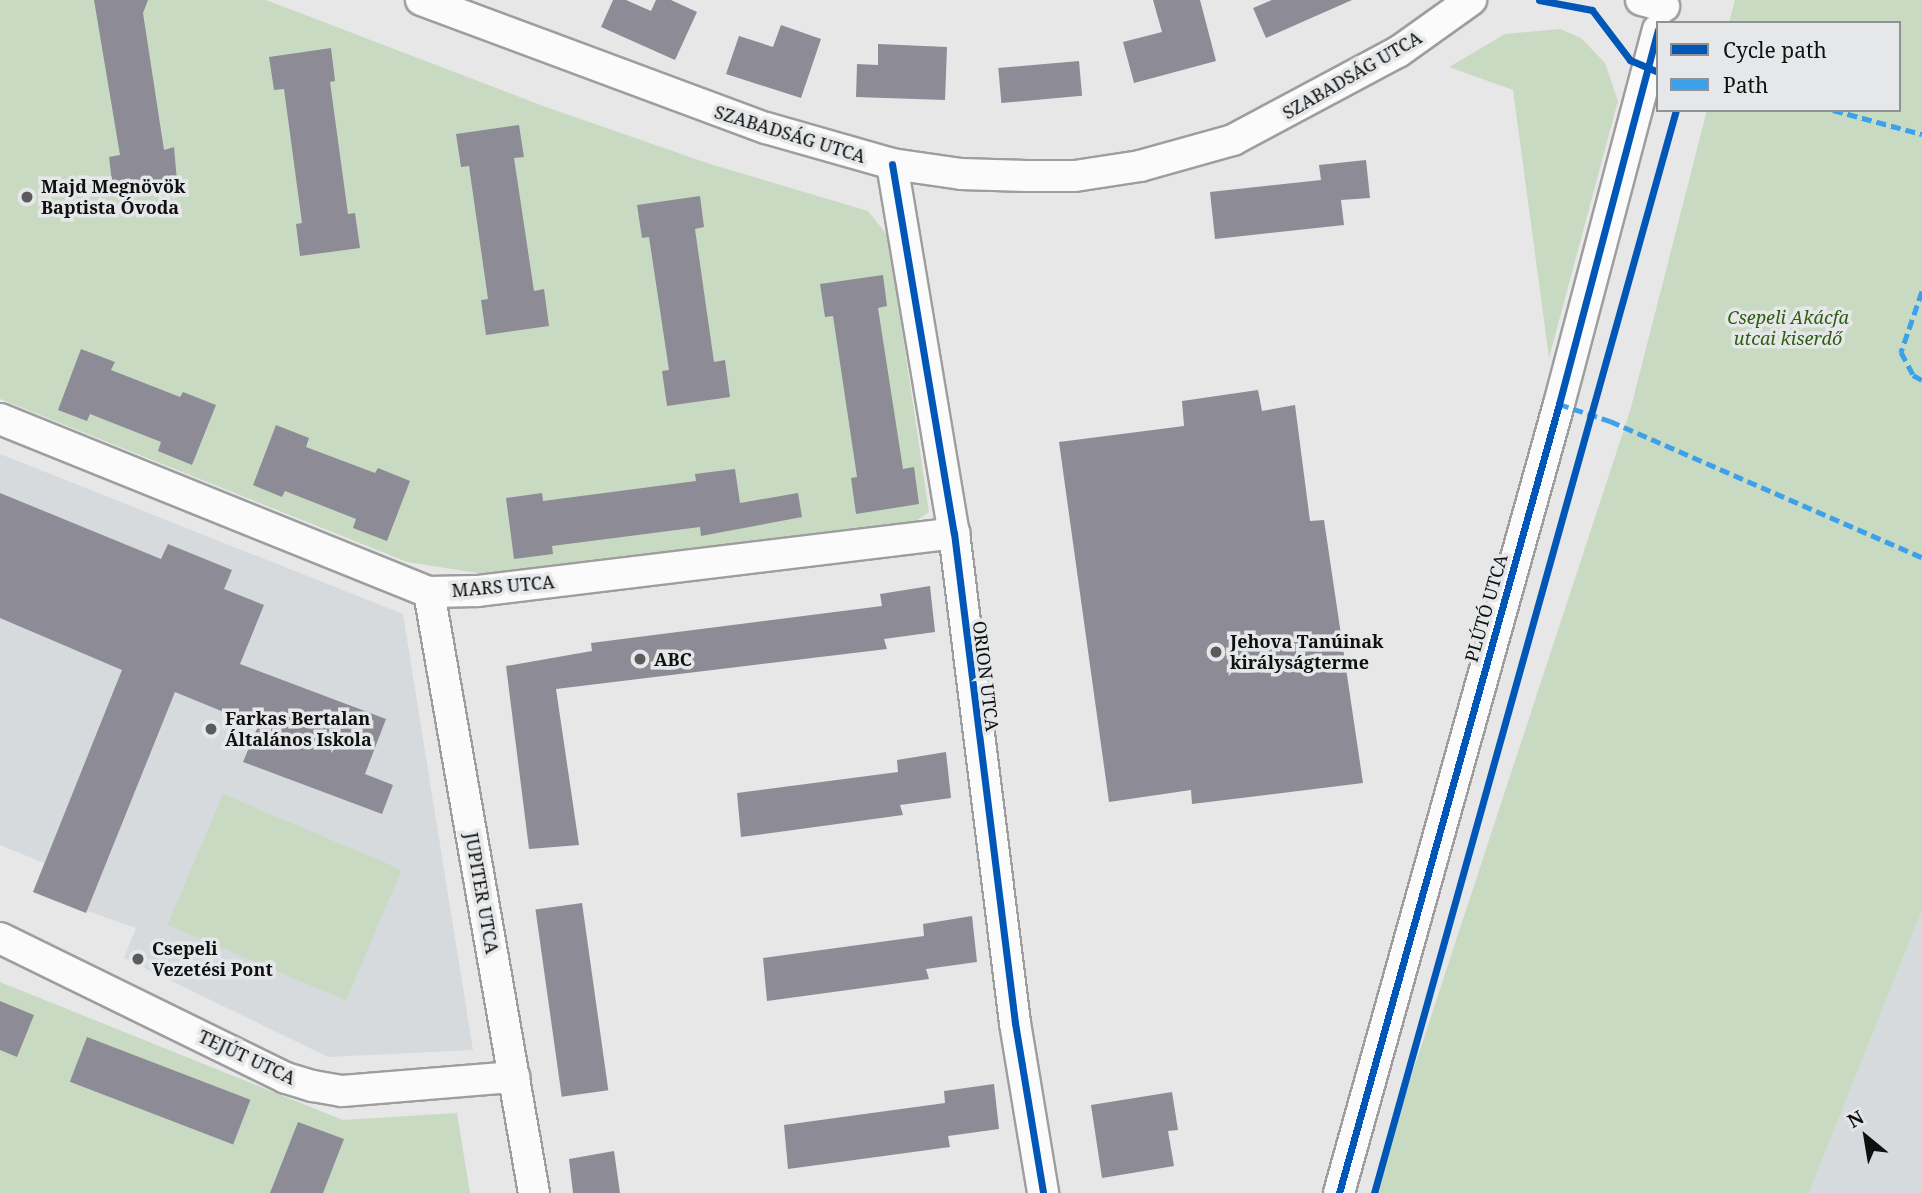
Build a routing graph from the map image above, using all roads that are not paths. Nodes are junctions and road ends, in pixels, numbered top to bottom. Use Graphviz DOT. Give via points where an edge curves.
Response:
graph roads {
  1 [pos="421,0"];
  2 [pos="1471,0"];
  3 [pos="1658,12"];
  4 [pos="892,164"];
  5 [pos="0,419"];
  6 [pos="954,533"];
  7 [pos="429,592"];
  8 [pos="0,938"];
  9 [pos="514,1077"];
  10 [pos="534,1193"];
  11 [pos="1042,1193"];
  12 [pos="1339,1193"];
  1 -- 4 [label="street, SZABADSÁG UTCA" via="727,117"];
  2 -- 4 [label="street, SZABADSÁG UTCA" via="1345,83 1233,140 1188,155 1075,176 961,174"];
  3 -- 12 [label="street, PLÚTÓ UTCA" via="1555,417"];
  4 -- 6 [label="street, ORION UTCA"];
  5 -- 7 [label="street, MARS UTCA"];
  6 -- 7 [label="street, MARS UTCA" via="477,591"];
  6 -- 11 [label="street, ORION UTCA" via="1015,1023"];
  7 -- 9 [label="street, JUPITER UTCA"];
  8 -- 9 [label="street, TEJÚT UTCA" via="286,1078 313,1086 342,1091"];
  9 -- 10 [label="street, JUPITER UTCA"];
}
